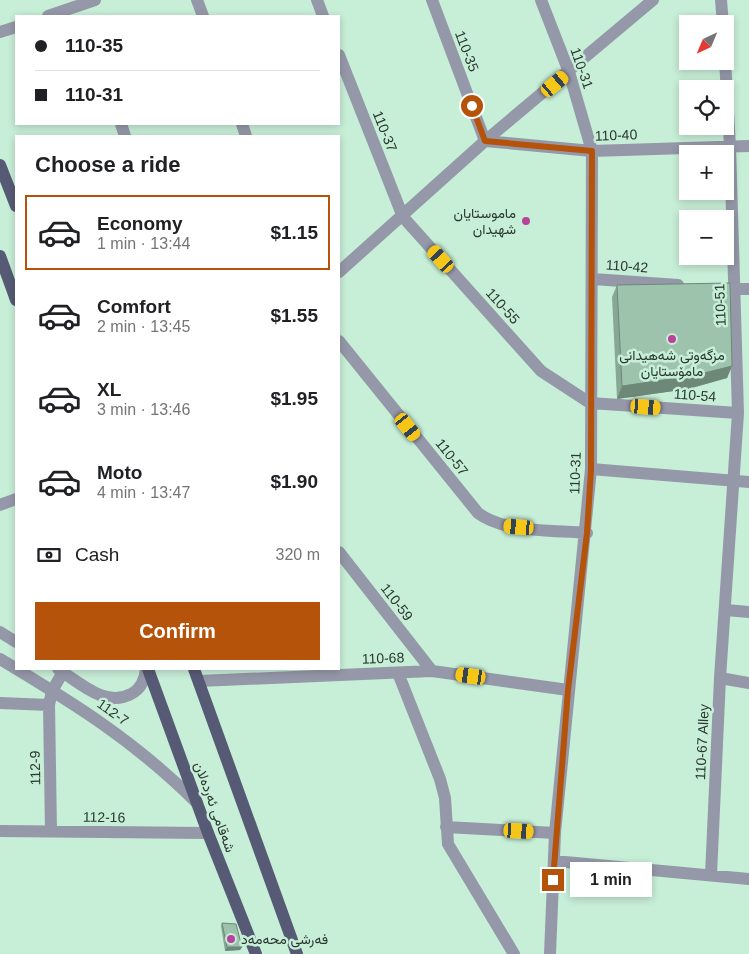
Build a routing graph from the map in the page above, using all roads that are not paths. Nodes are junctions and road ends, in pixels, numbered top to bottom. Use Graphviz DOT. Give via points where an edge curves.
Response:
graph roads {
  1 [pos="95,0"];
  2 [pos="197,0"];
  3 [pos="317,0"];
  4 [pos="432,0"];
  5 [pos="542,0"];
  6 [pos="654,0"];
  7 [pos="722,0"];
  8 [pos="81,7"];
  9 [pos="52,15"];
  10 [pos="203,15"];
  11 [pos="323,15"];
  12 [pos="723,15"];
  13 [pos="15,27"];
  14 [pos="0,32"];
  15 [pos="340,59"];
  16 [pos="726,70"];
  17 [pos="569,72"];
  18 [pos="485,141"];
  19 [pos="730,145"];
  20 [pos="734,146"];
  21 [pos="749,146"];
  22 [pos="679,148"];
  23 [pos="592,151"];
  24 [pos="0,164"];
  25 [pos="732,200"];
  26 [pos="15,203"];
  27 [pos="403,217"];
  28 [pos="0,256"];
  29 [pos="340,271"];
  30 [pos="593,279"];
  31 [pos="688,286"];
  32 [pos="716,288"];
  33 [pos="735,289"];
  34 [pos="749,289"];
  35 [pos="15,297"];
  36 [pos="340,343"];
  37 [pos="590,403"];
  38 [pos="738,414"];
  39 [pos="591,470"];
  40 [pos="735,480"];
  41 [pos="749,482"];
  42 [pos="15,499"];
  43 [pos="0,505"];
  44 [pos="587,533"];
  45 [pos="340,553"];
  46 [pos="726,610"];
  47 [pos="749,612"];
  48 [pos="0,632"];
  49 [pos="15,641"];
  50 [pos="0,659"];
  51 [pos="15,668"];
  52 [pos="18,670"];
  53 [pos="60,670"];
  54 [pos="147,670"];
  55 [pos="147,670"];
  56 [pos="194,670"];
  57 [pos="432,671"];
  58 [pos="398,673"];
  59 [pos="720,678"];
  60 [pos="199,681"];
  61 [pos="749,683"];
  62 [pos="568,690"];
  63 [pos="52,691"];
  64 [pos="0,703"];
  65 [pos="49,705"];
  66 [pos="197,803"];
  67 [pos="446,827"];
  68 [pos="0,831"];
  69 [pos="50,831"];
  70 [pos="556,833"];
  71 [pos="208,834"];
  72 [pos="554,861"];
  73 [pos="711,875"];
  74 [pos="749,879"];
  75 [pos="256,954"];
  76 [pos="297,954"];
  77 [pos="514,954"];
  78 [pos="550,954"];
  1 -- 8 [label="street"];
  2 -- 10 [label="street"];
  3 -- 11 [label="street"];
  4 -- 18 [label="street, 110-35"];
  5 -- 17 [label="street, 110-31"];
  6 -- 17 [label="street"];
  7 -- 12 [label="street"];
  8 -- 9 [label="street"];
  13 -- 14 [label="street"];
  15 -- 27 [label="street, 110-37"];
  16 -- 19 [label="street, 110-51"];
  17 -- 18 [label="street"];
  17 -- 23 [label="street, 110-31"];
  18 -- 23 [label="street, 110-40"];
  18 -- 27 [label="street"];
  20 -- 21 [label="street, 110-40"];
  22 -- 23 [label="street, 110-40"];
  23 -- 30 [label="street, 110-31"];
  24 -- 26 [label="main road"];
  25 -- 33 [label="street, 110-51"];
  27 -- 29 [label="street"];
  27 -- 37 [label="street, 110-55" via="541,371"];
  28 -- 35 [label="main road"];
  30 -- 31 [label="street, 110-42"];
  30 -- 37 [label="street, 110-31"];
  32 -- 33 [label="street"];
  33 -- 34 [label="street"];
  33 -- 38 [label="street, 110-51"];
  36 -- 44 [label="street, 110-57" via="478,513 502,526"];
  37 -- 38 [label="street, 110-54"];
  37 -- 39 [label="street, 110-31"];
  38 -- 40 [label="street, 110-51"];
  39 -- 40 [label="street"];
  39 -- 44 [label="street, 110-31"];
  40 -- 41 [label="street"];
  40 -- 46 [label="street, 110-51"];
  42 -- 43 [label="street"];
  44 -- 62 [label="street, 110-31"];
  45 -- 57 [label="street, 110-59"];
  46 -- 47 [label="street"];
  46 -- 59 [label="street, 110-67 Alley"];
  48 -- 49 [label="street"];
  50 -- 51 [label="street, 112-7"];
  52 -- 63 [label="street, 112-7"];
  53 -- 54 [label="street, 112-7" via="108,699 123,698 136,692 145,680"];
  53 -- 63 [label="street, 112-9"];
  55 -- 66 [label="main road, شەقامی ئەردەلان"];
  56 -- 60 [label="main road, شەقامی ئەردەلان"];
  57 -- 58 [label="street, 110-68"];
  57 -- 62 [label="street, 110-68"];
  58 -- 60 [label="street, 110-68"];
  58 -- 67 [label="street" via="440,778 445,798"];
  59 -- 61 [label="street"];
  59 -- 73 [label="street, 110-67 Alley"];
  60 -- 76 [label="main road, شەقامی ئەردەلان"];
  62 -- 70 [label="street, 110-31"];
  63 -- 65 [label="street, 112-9"];
  63 -- 66 [label="street, 112-7" via="136,748"];
  64 -- 65 [label="street"];
  65 -- 69 [label="street, 112-9"];
  66 -- 71 [label="main road, شەقامی ئەردەلان"];
  67 -- 70 [label="street"];
  67 -- 77 [label="street" via="452,852"];
  68 -- 69 [label="street, 112-16"];
  69 -- 71 [label="street, 112-16"];
  70 -- 72 [label="street, 110-31"];
  71 -- 75 [label="main road, شەقامی ئەردەلان"];
  72 -- 73 [label="street"];
  72 -- 78 [label="street, 110-31"];
  73 -- 74 [label="street"];
}
